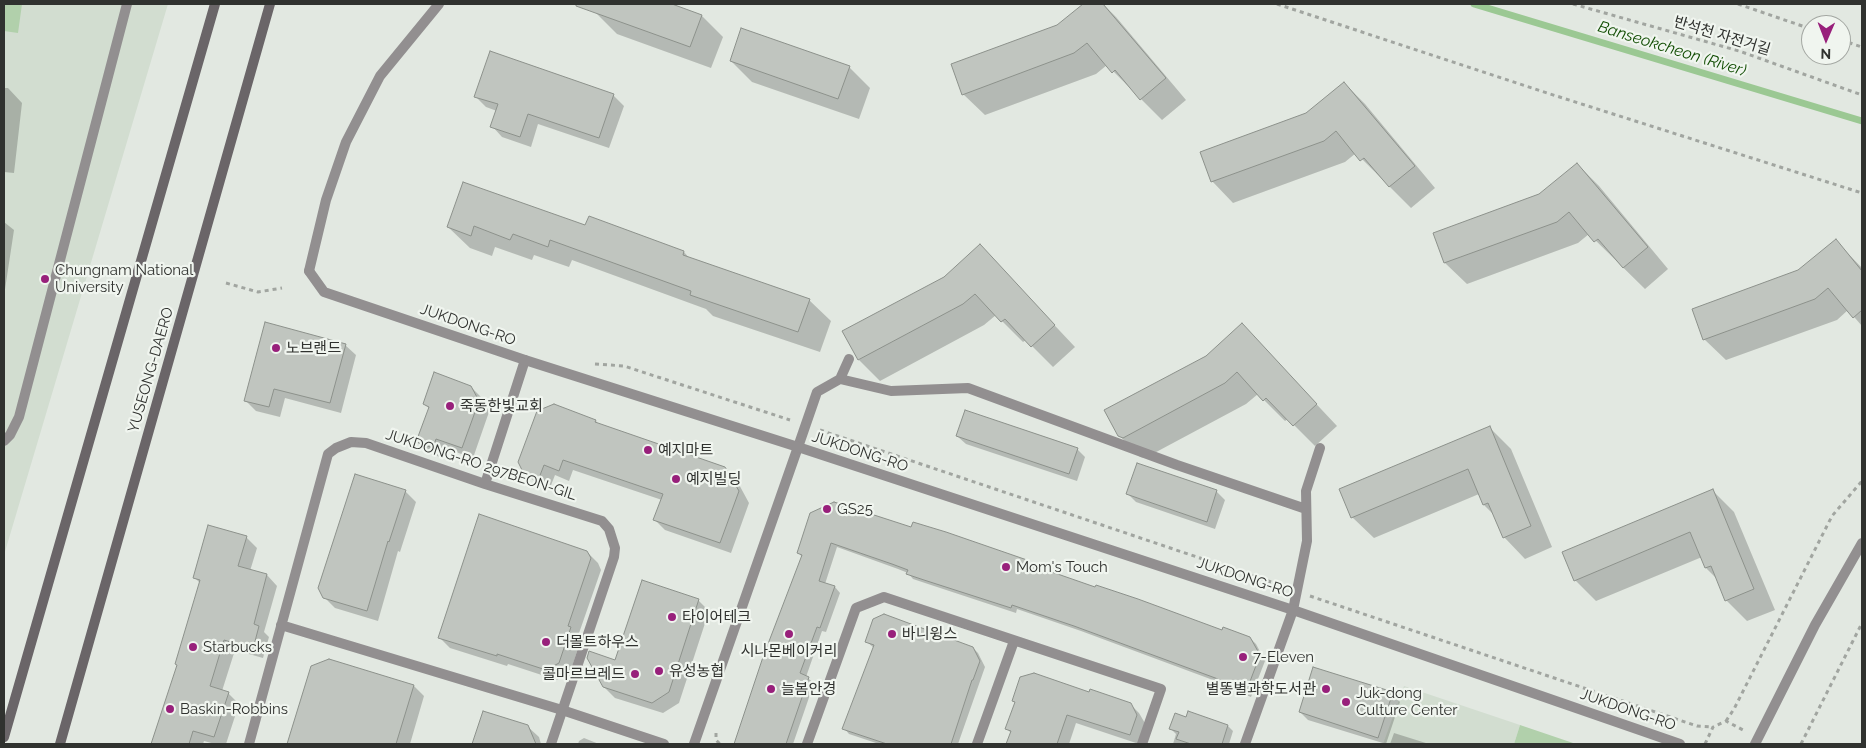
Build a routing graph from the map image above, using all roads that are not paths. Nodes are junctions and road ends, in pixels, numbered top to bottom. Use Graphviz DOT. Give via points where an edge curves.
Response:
graph roads {
  1 [pos="127,4"];
  2 [pos="215,4"];
  3 [pos="270,4"];
  4 [pos="439,4"];
  5 [pos="849,359"];
  6 [pos="525,360"];
  7 [pos="840,379"];
  8 [pos="4,441"];
  9 [pos="798,447"];
  10 [pos="1320,448"];
  11 [pos="485,484"];
  12 [pos="1306,509"];
  13 [pos="1862,543"];
  14 [pos="1293,610"];
  15 [pos="281,625"];
  16 [pos="1014,640"];
  17 [pos="562,710"];
  18 [pos="4,737"];
  19 [pos="1756,741"];
  20 [pos="60,744"];
  21 [pos="249,744"];
  22 [pos="551,744"];
  23 [pos="664,744"];
  24 [pos="694,744"];
  25 [pos="807,744"];
  26 [pos="977,744"];
  27 [pos="1142,744"];
  28 [pos="1245,744"];
  29 [pos="1680,744"];
  1 -- 8 [label="street" via="19,417"];
  2 -- 18 [label="main road"];
  3 -- 20 [label="main road, YUSEONG-DAERO"];
  4 -- 6 [label="street, JUKDONG-RO" via="380,76 346,142 326,200 309,271 324,292"];
  5 -- 7 [label="street"];
  6 -- 9 [label="street, JUKDONG-RO"];
  6 -- 11 [label="street"];
  7 -- 9 [label="street" via="817,392"];
  7 -- 12 [label="street" via="891,392 968,388"];
  9 -- 14 [label="street, JUKDONG-RO"];
  9 -- 24 [label="street, JUKDONG-RO"];
  10 -- 12 [label="street" via="1306,491"];
  11 -- 15 [label="street, JUKDONG-RO 297BEON-GIL" via="366,443 350,442 336,448 328,454"];
  11 -- 17 [label="street, JUKDONG-RO 297BEON-GIL" via="602,522 614,542 614,557"];
  12 -- 14 [label="street" via="1307,541"];
  13 -- 19 [label="street" via="1815,625"];
  14 -- 28 [label="street"];
  14 -- 29 [label="street, JUKDONG-RO"];
  15 -- 17 [label="street"];
  15 -- 21 [label="street, JUKDONG-RO 297BEON-GIL"];
  16 -- 25 [label="street" via="884,596 856,608"];
  16 -- 26 [label="street"];
  16 -- 27 [label="street" via="1160,689"];
  17 -- 22 [label="street, JUKDONG-RO 297BEON-GIL"];
  17 -- 23 [label="street"];
}
